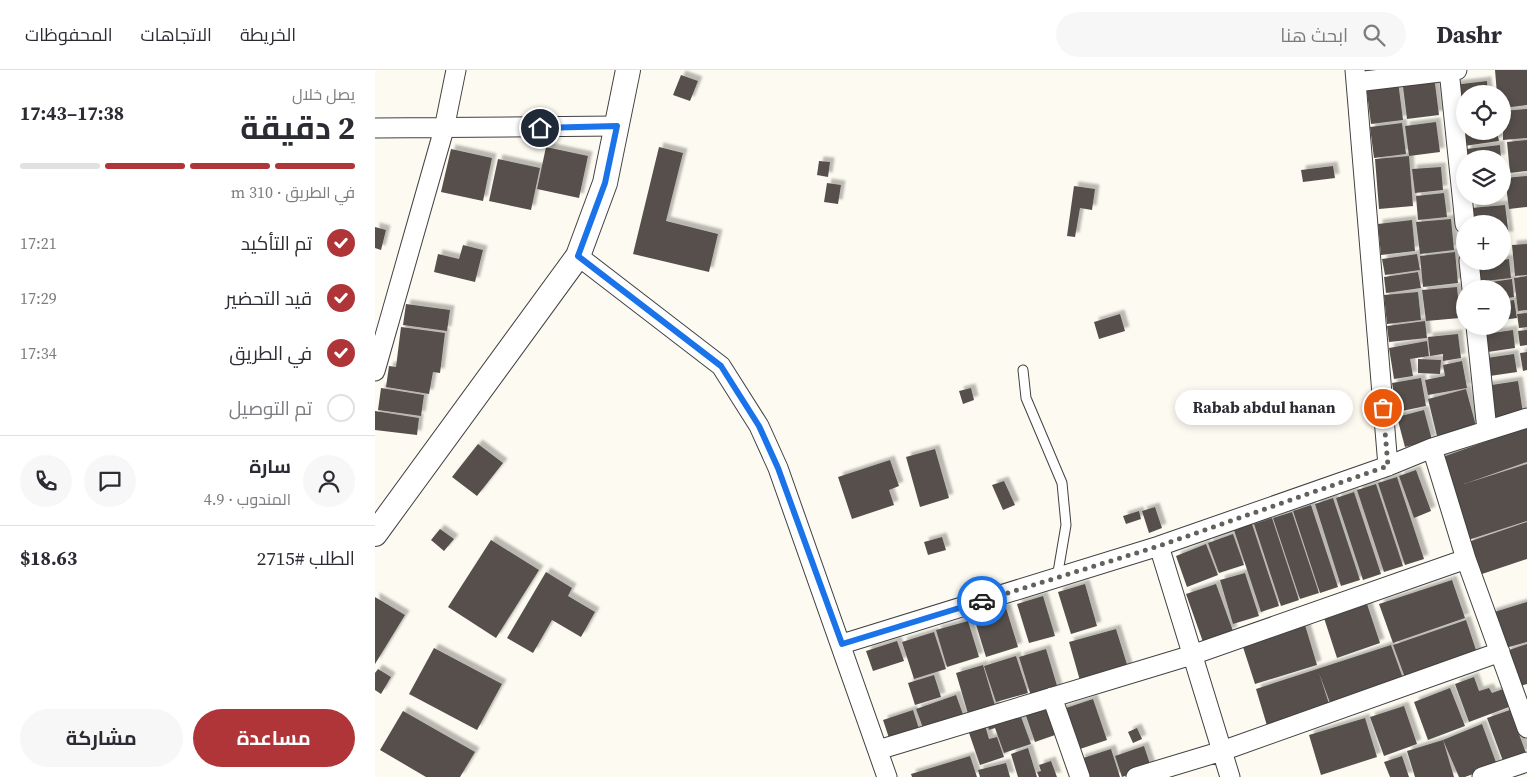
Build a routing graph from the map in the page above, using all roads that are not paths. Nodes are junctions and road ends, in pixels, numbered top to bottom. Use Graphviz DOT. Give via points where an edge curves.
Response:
graph roads {
  1 [pos="456,70"];
  2 [pos="628,70"];
  3 [pos="1452,70"];
  4 [pos="1355,76"];
  5 [pos="617,126"];
  6 [pos="375,128"];
  7 [pos="444,129"];
  8 [pos="1464,215"];
  9 [pos="578,256"];
  10 [pos="1477,335"];
  11 [pos="1023,370"];
  12 [pos="375,371"];
  13 [pos="1527,418"];
  14 [pos="1487,430"];
  15 [pos="1432,448"];
  16 [pos="1388,466"];
  17 [pos="375,534"];
  18 [pos="1159,546"];
  19 [pos="1466,559"];
  20 [pos="1057,578"];
  21 [pos="842,644"];
  22 [pos="1500,652"];
  23 [pos="1192,655"];
  24 [pos="1052,697"];
  25 [pos="1527,728"];
  26 [pos="878,750"];
  27 [pos="1222,751"];
  28 [pos="1527,762"];
  29 [pos="887,777"];
  30 [pos="1079,777"];
  31 [pos="1136,777"];
  32 [pos="1231,777"];
  33 [pos="1482,777"];
  1 -- 7 [label="street"];
  2 -- 5 [label="street"];
  3 -- 4 [label="street"];
  3 -- 8 [label="street"];
  4 -- 16 [label="street"];
  5 -- 7 [label="street"];
  5 -- 9 [label="street" via="605,183"];
  6 -- 7 [label="street"];
  7 -- 12 [label="street"];
  9 -- 17 [label="street"];
  9 -- 21 [label="street" via="721,366 759,426 778,468"];
  10 -- 14 [label="street"];
  11 -- 20 [label="lane" via="1026,398 1062,483 1066,525"];
  13 -- 14 [label="street"];
  14 -- 15 [label="street"];
  15 -- 16 [label="street"];
  15 -- 19 [label="street"];
  16 -- 18 [label="street"];
  18 -- 20 [label="street"];
  18 -- 23 [label="street"];
  19 -- 22 [label="street"];
  19 -- 23 [label="street"];
  20 -- 21 [label="street"];
  21 -- 26 [label="street"];
  22 -- 25 [label="street"];
  22 -- 27 [label="street"];
  23 -- 24 [label="street"];
  23 -- 27 [label="street"];
  24 -- 26 [label="street"];
  24 -- 30 [label="street"];
  26 -- 29 [label="street"];
  27 -- 31 [label="street"];
  27 -- 32 [label="street"];
  28 -- 33 [label="street"];
}
